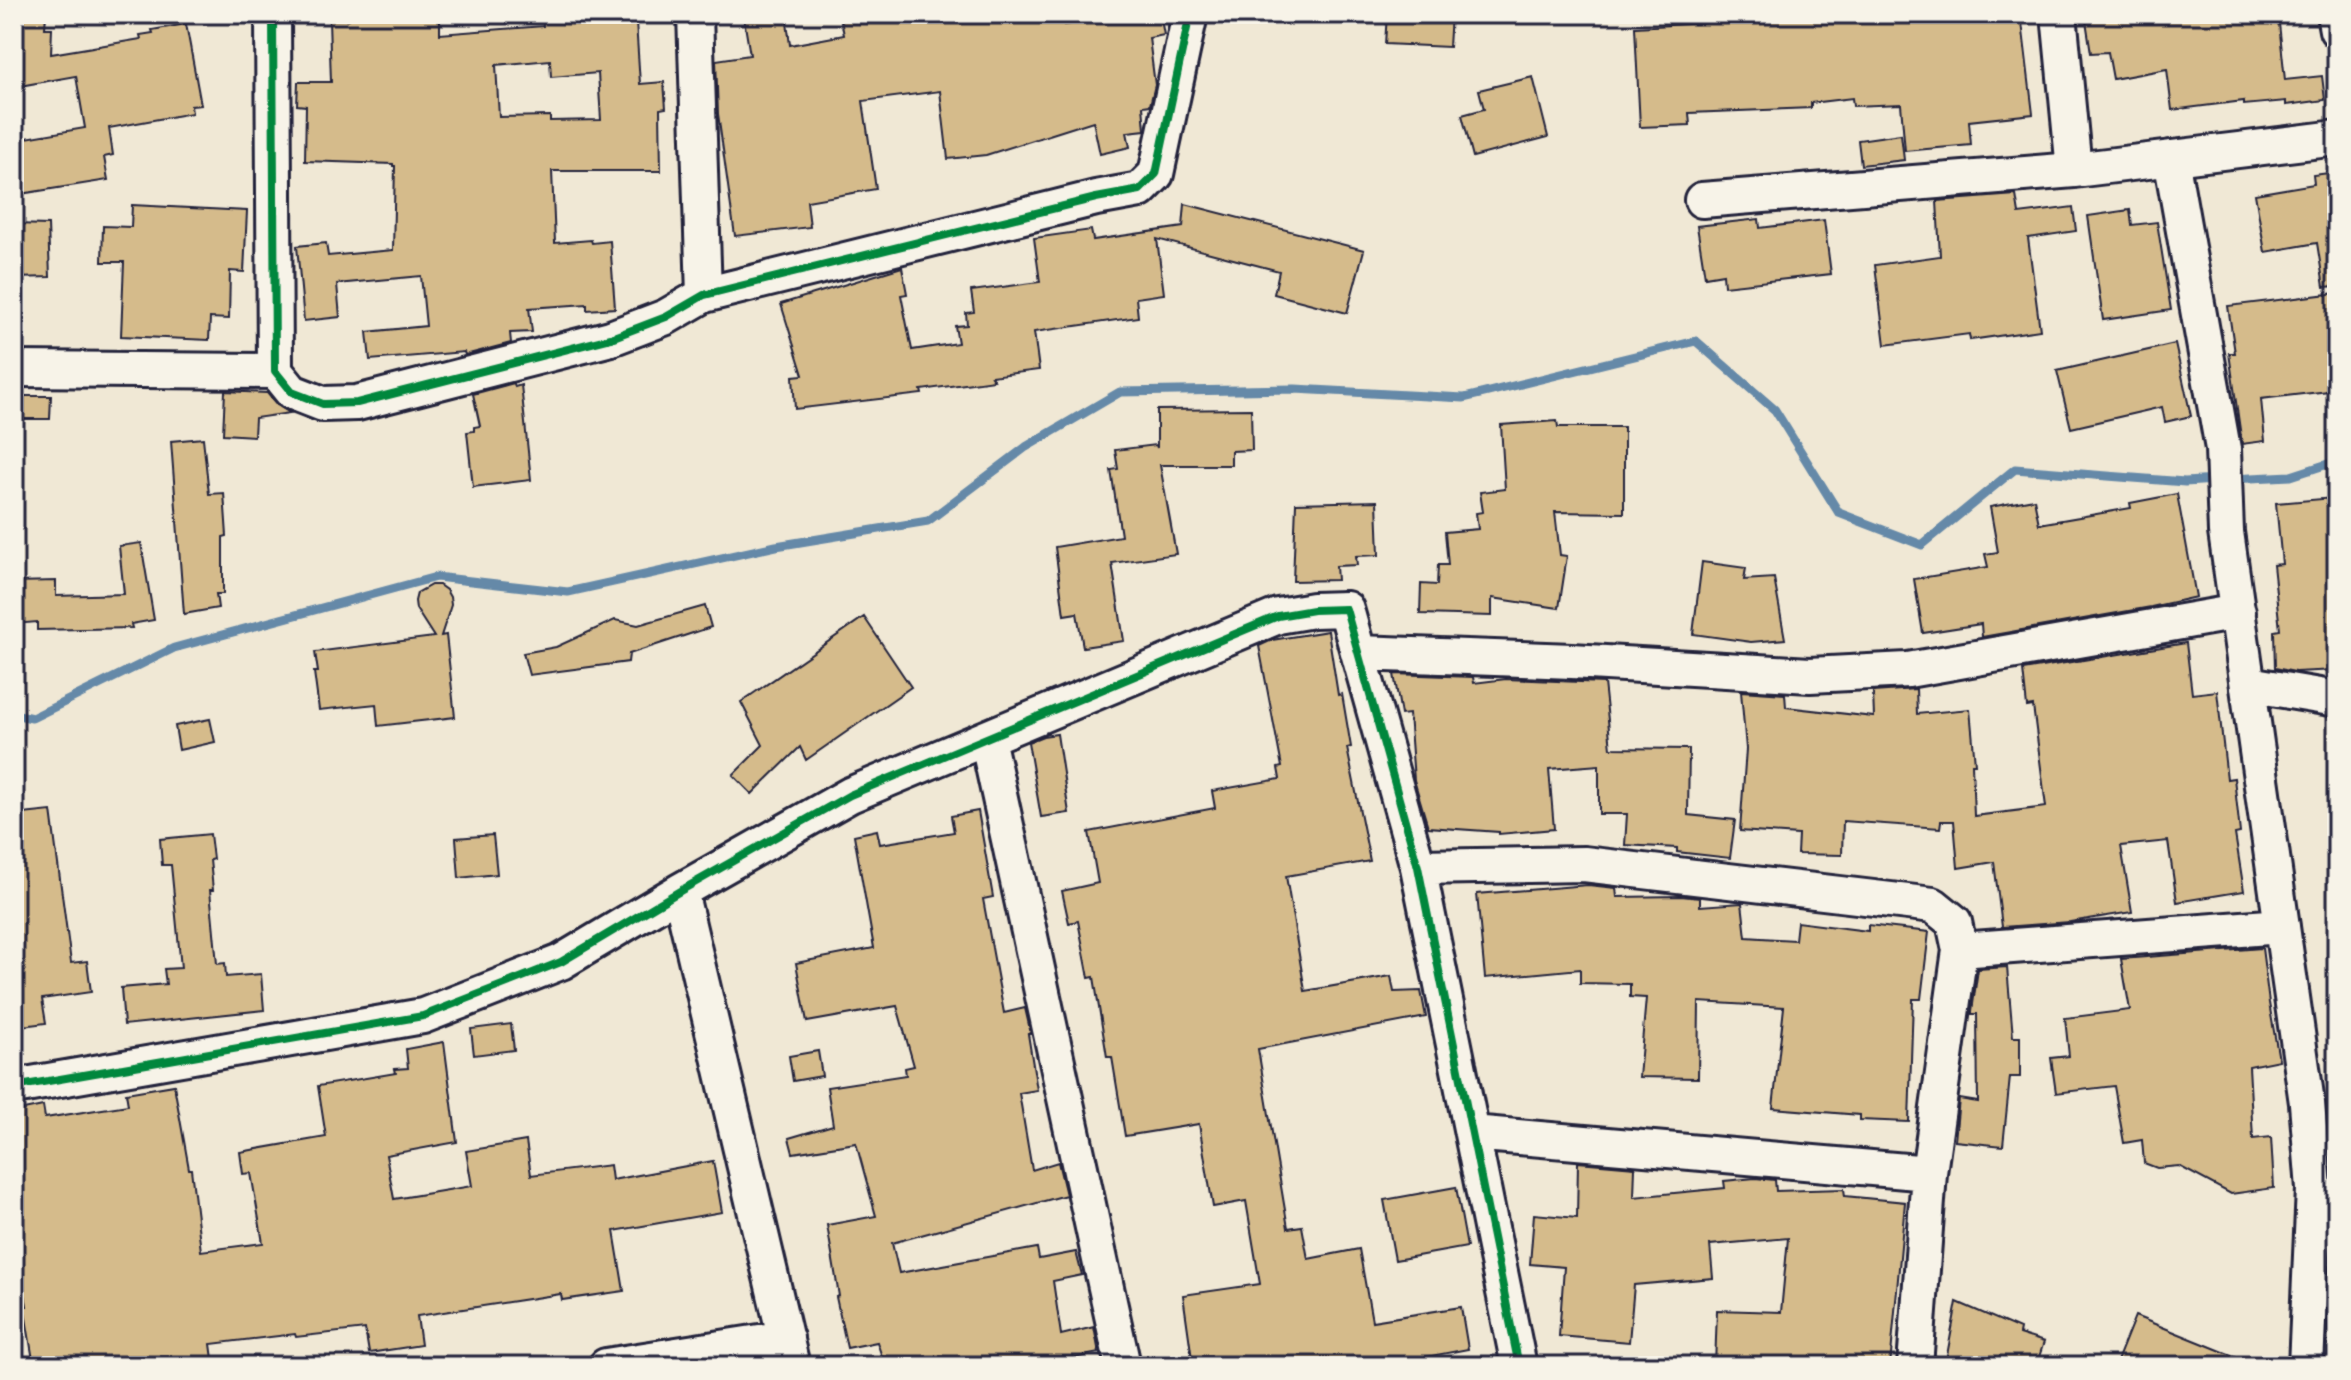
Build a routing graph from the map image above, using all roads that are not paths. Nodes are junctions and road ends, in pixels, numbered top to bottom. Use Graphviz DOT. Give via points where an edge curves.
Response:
graph roads {
  1 [pos="273,14"];
  2 [pos="695,14"];
  3 [pos="1190,14"];
  4 [pos="2059,14"];
  5 [pos="2334,14"];
  6 [pos="2337,30"];
  7 [pos="2337,138"];
  8 [pos="2171,158"];
  9 [pos="2074,170"];
  10 [pos="1702,200"];
  11 [pos="704,295"];
  12 [pos="14,369"];
  13 [pos="275,371"];
  14 [pos="2238,612"];
  15 [pos="1359,653"];
  16 [pos="2248,684"];
  17 [pos="2337,699"];
  18 [pos="987,738"];
  19 [pos="1418,867"];
  20 [pos="680,891"];
  21 [pos="2282,926"];
  22 [pos="1960,950"];
  23 [pos="14,1087"];
  24 [pos="2322,1098"];
  25 [pos="1472,1133"];
  26 [pos="1929,1173"];
  27 [pos="789,1352"];
  28 [pos="606,1366"];
  29 [pos="1123,1366"];
  30 [pos="1519,1366"];
  31 [pos="1915,1366"];
  32 [pos="2306,1366"];
  1 -- 13 [label="street"];
  2 -- 11 [label="street"];
  3 -- 11 [label="street" via="1156,174 1140,190"];
  4 -- 9 [label="street"];
  5 -- 6 [label="street"];
  7 -- 8 [label="street"];
  8 -- 9 [label="street"];
  8 -- 14 [label="street" via="2223,449 2226,532"];
  9 -- 10 [label="street"];
  11 -- 13 [label="street" via="666,317 611,338 357,403 323,404 302,396"];
  12 -- 13 [label="street"];
  14 -- 15 [label="street" via="1908,670 1810,675"];
  14 -- 16 [label="street"];
  15 -- 18 [label="street" via="1346,609 1278,616"];
  15 -- 19 [label="street"];
  16 -- 17 [label="street"];
  16 -- 21 [label="street"];
  18 -- 20 [label="street" via="850,795"];
  18 -- 29 [label="street"];
  19 -- 22 [label="street" via="1584,864 1933,905 1954,922"];
  19 -- 25 [label="street"];
  20 -- 23 [label="street" via="561,962 423,1016"];
  20 -- 27 [label="street"];
  21 -- 22 [label="street"];
  21 -- 24 [label="street"];
  22 -- 26 [label="street"];
  24 -- 32 [label="street"];
  25 -- 26 [label="street"];
  25 -- 30 [label="street"];
  26 -- 31 [label="street"];
  27 -- 28 [label="street"];
}
